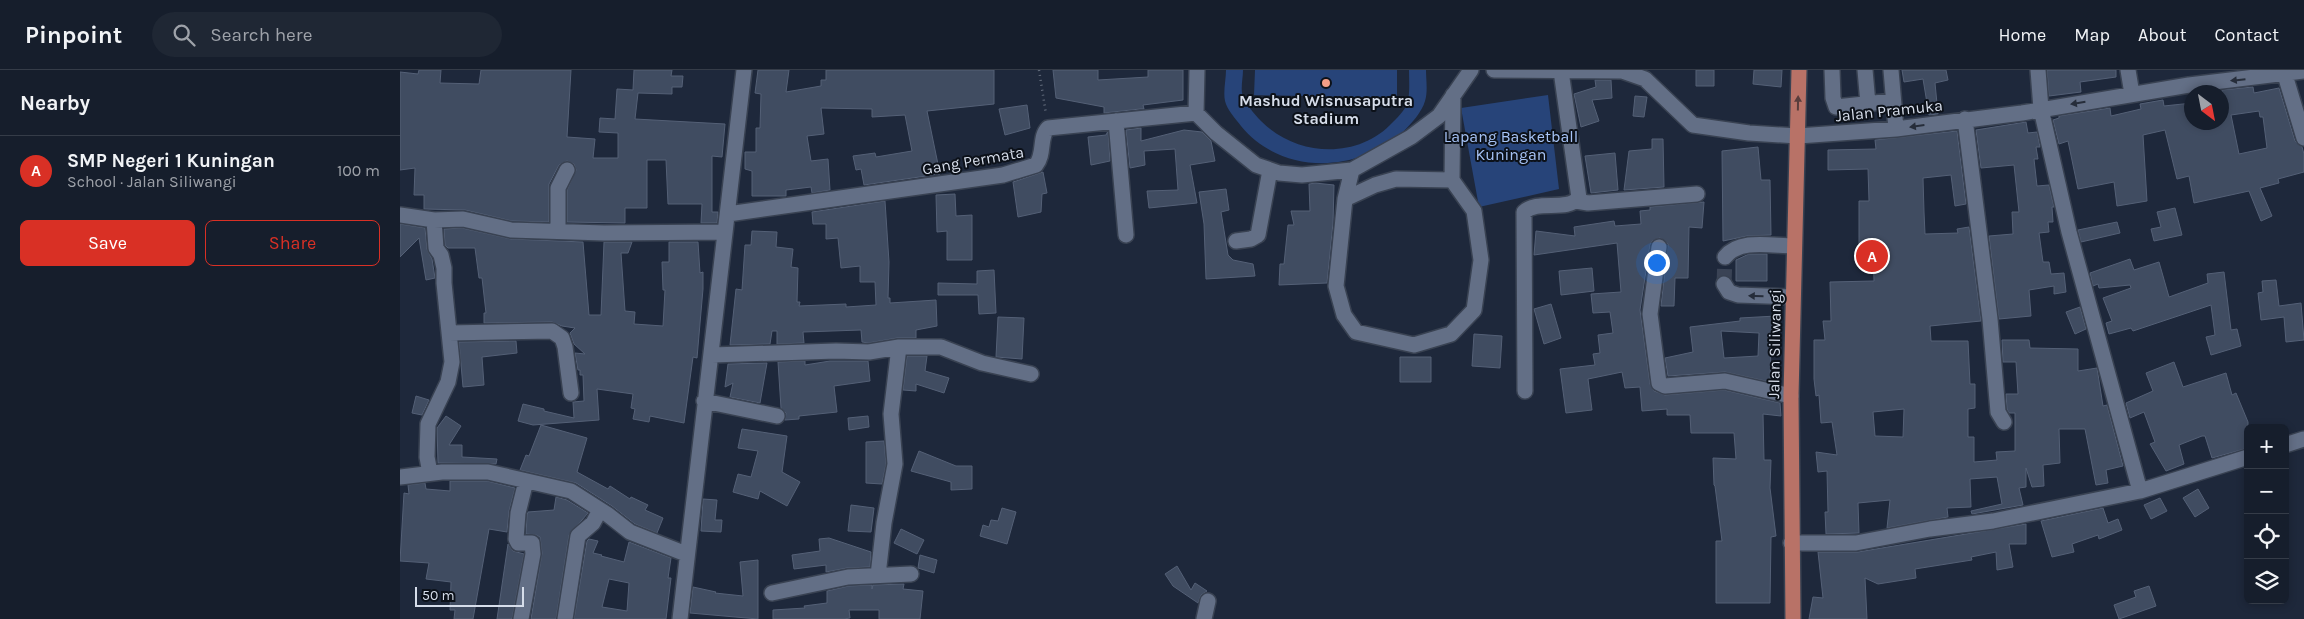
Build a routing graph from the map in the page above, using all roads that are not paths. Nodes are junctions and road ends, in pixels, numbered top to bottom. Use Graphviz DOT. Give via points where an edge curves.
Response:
graph roads {
  1 [pos="744,70"];
  2 [pos="1197,70"];
  3 [pos="1471,70"];
  4 [pos="1494,70"];
  5 [pos="1799,70"];
  6 [pos="1832,70"];
  7 [pos="1865,70"];
  8 [pos="1891,70"];
  9 [pos="2038,70"];
  10 [pos="2128,70"];
  11 [pos="1561,71"];
  12 [pos="2295,72"];
  13 [pos="1453,94"];
  14 [pos="2132,94"];
  15 [pos="1893,101"];
  16 [pos="1868,104"];
  17 [pos="2041,109"];
  18 [pos="1196,113"];
  19 [pos="1964,119"];
  20 [pos="1116,121"];
  21 [pos="1896,129"];
  22 [pos="1798,136"];
  23 [pos="2304,138"];
  24 [pos="567,170"];
  25 [pos="1270,170"];
  26 [pos="1352,170"];
  27 [pos="1452,180"];
  28 [pos="1697,194"];
  29 [pos="1345,199"];
  30 [pos="1576,201"];
  31 [pos="728,214"];
  32 [pos="400,215"];
  33 [pos="434,220"];
  34 [pos="558,231"];
  35 [pos="726,232"];
  36 [pos="1126,235"];
  37 [pos="1236,241"];
  38 [pos="1794,246"];
  39 [pos="1659,247"];
  40 [pos="1725,258"];
  41 [pos="1724,284"];
  42 [pos="1792,297"];
  43 [pos="449,333"];
  44 [pos="900,347"];
  45 [pos="712,355"];
  46 [pos="1031,374"];
  47 [pos="1525,391"];
  48 [pos="571,393"];
  49 [pos="1791,396"];
  50 [pos="704,401"];
  51 [pos="777,416"];
  52 [pos="2004,422"];
  53 [pos="2304,439"];
  54 [pos="2289,444"];
  55 [pos="2244,458"];
  56 [pos="430,473"];
  57 [pos="400,477"];
  58 [pos="526,481"];
  59 [pos="2140,491"];
  60 [pos="600,510"];
  61 [pos="1791,543"];
  62 [pos="686,554"];
  63 [pos="878,574"];
  64 [pos="911,574"];
  65 [pos="772,593"];
  66 [pos="1208,601"];
  67 [pos="521,619"];
  68 [pos="564,619"];
  69 [pos="680,619"];
  70 [pos="1204,619"];
  71 [pos="1792,619"];
  1 -- 31 [label="street"];
  2 -- 18 [label="street"];
  3 -- 13 [label="street"];
  4 -- 11 [label="street, Jalan Pramuka"];
  22 -- 5 [label="main road, Jalan Siliwangi, one-way"];
  6 -- 16 [label="street" via="1836,107"];
  7 -- 16 [label="street"];
  8 -- 15 [label="street"];
  9 -- 17 [label="street"];
  10 -- 14 [label="street"];
  11 -- 22 [label="street, Jalan Pramuka" via="1622,71 1645,80 1693,125"];
  11 -- 30 [label="street" via="1579,198"];
  12 -- 14 [label="street, Jalan Pramuka, one-way"];
  12 -- 23 [label="street"];
  13 -- 26 [label="street" via="1439,116 1411,137"];
  13 -- 27 [label="street"];
  14 -- 17 [label="street, Jalan Pramuka, one-way"];
  15 -- 16 [label="street"];
  15 -- 21 [label="street"];
  17 -- 19 [label="street, Jalan Pramuka"];
  17 -- 59 [label="street" via="2069,232"];
  18 -- 20 [label="street"];
  18 -- 25 [label="street" via="1256,165"];
  19 -- 21 [label="street, Jalan Pramuka, one-way"];
  19 -- 52 [label="street" via="1990,319 1998,412"];
  20 -- 31 [label="street, Gang Permata" via="1048,128 1040,160 1003,176"];
  20 -- 36 [label="street"];
  21 -- 22 [label="street, Jalan Pramuka"];
  22 -- 38 [label="main road, Jalan Siliwangi"];
  24 -- 34 [label="street" via="558,188"];
  25 -- 26 [label="street" via="1302,174"];
  25 -- 37 [label="street" via="1258,235"];
  26 -- 29 [label="street"];
  27 -- 29 [label="street" via="1396,179"];
  27 -- 29 [label="street" via="1474,211 1481,260 1474,310 1451,334 1414,345 1356,332 1344,315 1336,286"];
  28 -- 30 [label="street" via="1588,203"];
  30 -- 47 [label="street" via="1531,207 1524,212"];
  31 -- 35 [label="street"];
  32 -- 33 [label="street"];
  33 -- 34 [label="street" via="463,219 511,230"];
  33 -- 43 [label="street" via="436,248 444,268"];
  34 -- 35 [label="street"];
  35 -- 45 [label="street"];
  38 -- 40 [label="street" via="1742,245 1731,250"];
  38 -- 42 [label="main road, Jalan Siliwangi"];
  39 -- 49 [label="street" via="1650,314 1659,383 1665,386 1725,381"];
  42 -- 41 [label="street, one-way" via="1738,295 1729,292"];
  42 -- 49 [label="main road, Jalan Siliwangi"];
  43 -- 48 [label="street" via="552,331 562,338 565,347"];
  43 -- 56 [label="street" via="452,362 448,382 428,424"];
  44 -- 45 [label="street" via="869,352"];
  44 -- 46 [label="street" via="941,347 982,363"];
  44 -- 63 [label="street" via="892,414 895,464"];
  45 -- 50 [label="street"];
  49 -- 61 [label="main road, Jalan Siliwangi"];
  50 -- 51 [label="street"];
  50 -- 62 [label="street"];
  53 -- 54 [label="street"];
  55 -- 59 [label="street"];
  56 -- 57 [label="street"];
  56 -- 58 [label="street" via="488,472"];
  58 -- 60 [label="street" via="571,492"];
  58 -- 67 [label="street" via="518,512 516,539 518,543 532,543 533,554"];
  59 -- 61 [label="street" via="1993,521 1856,543"];
  60 -- 62 [label="street" via="630,532"];
  60 -- 68 [label="street" via="593,523 578,536"];
  61 -- 71 [label="main road, Jalan Siliwangi"];
  62 -- 69 [label="street"];
  63 -- 64 [label="street"];
  63 -- 65 [label="street"];
  66 -- 70 [label="street"];
}
